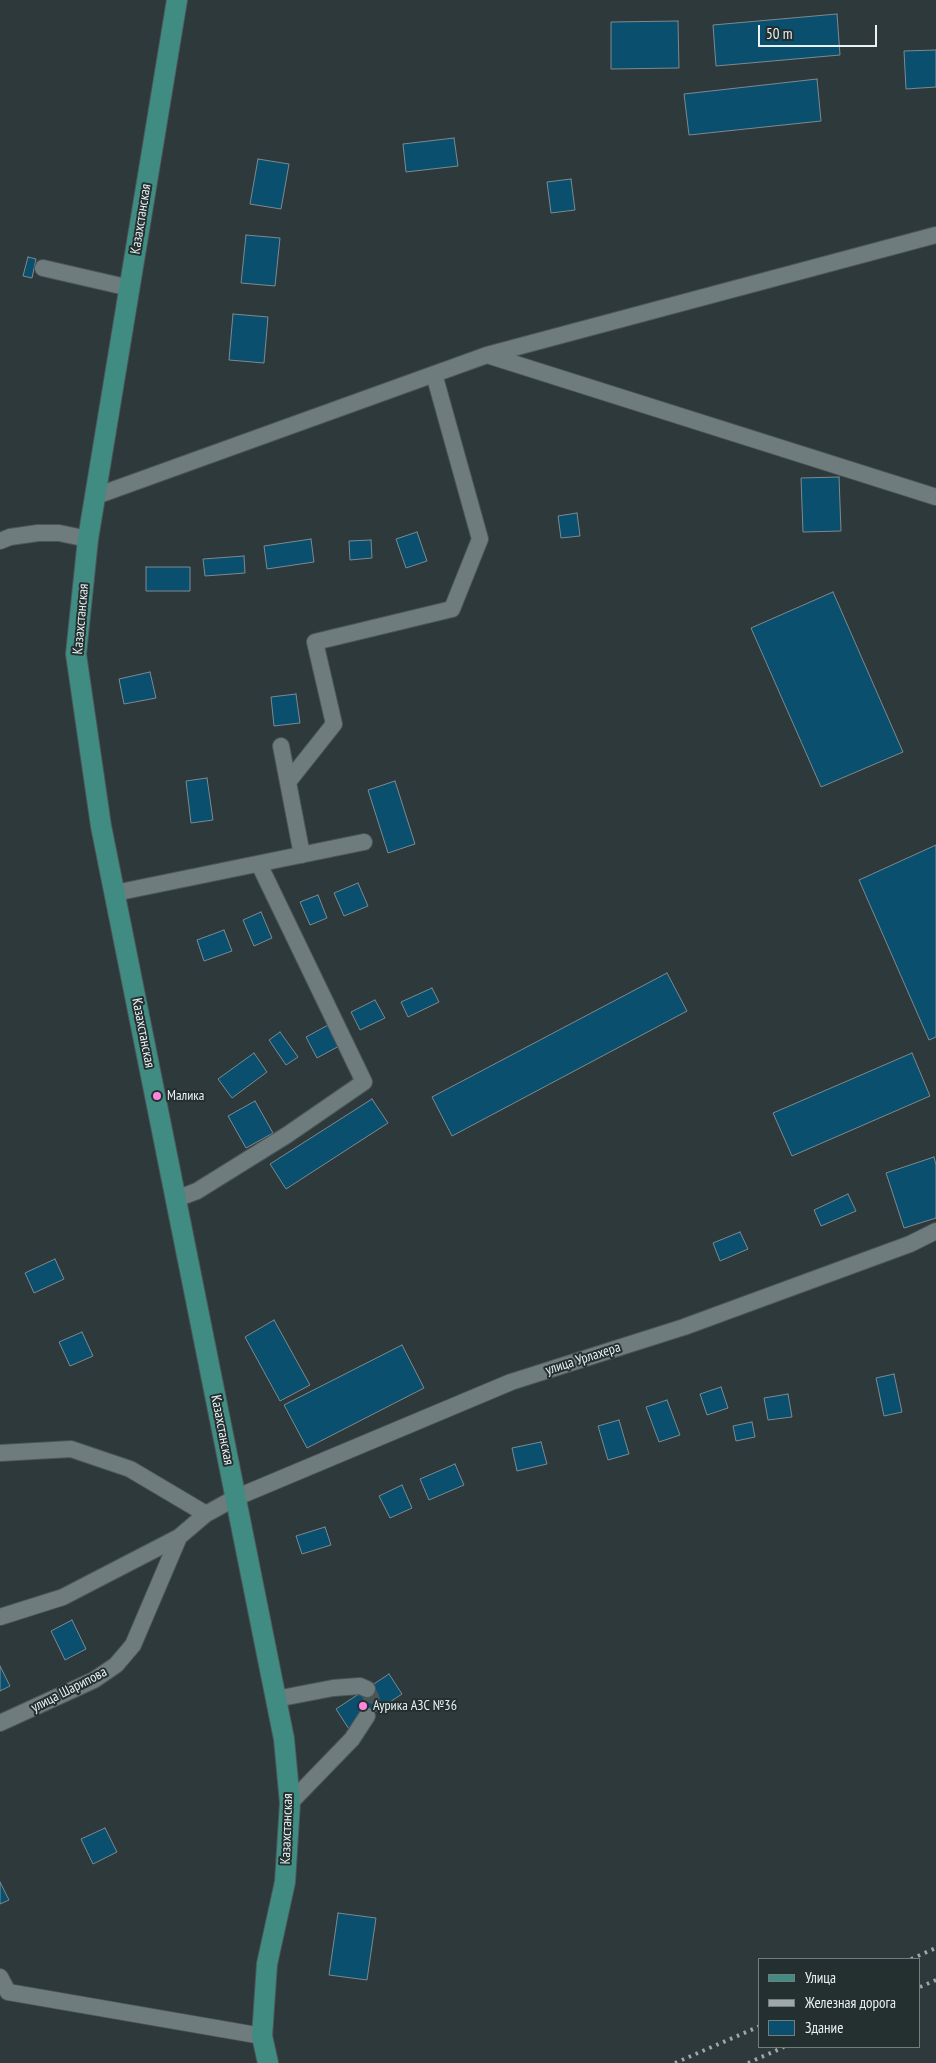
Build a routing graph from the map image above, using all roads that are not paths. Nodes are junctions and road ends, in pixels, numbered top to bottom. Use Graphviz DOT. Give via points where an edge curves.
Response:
graph roads {
  1 [pos="177,0"];
  2 [pos="936,235"];
  3 [pos="42,268"];
  4 [pos="130,288"];
  5 [pos="487,356"];
  6 [pos="434,374"];
  7 [pos="96,496"];
  8 [pos="936,498"];
  9 [pos="88,539"];
  10 [pos="0,542"];
  11 [pos="281,746"];
  12 [pos="288,782"];
  13 [pos="364,842"];
  14 [pos="302,855"];
  15 [pos="258,864"];
  16 [pos="115,893"];
  17 [pos="176,1199"];
  18 [pos="936,1231"];
  19 [pos="0,1453"];
  20 [pos="235,1498"];
  21 [pos="206,1514"];
  22 [pos="179,1537"];
  23 [pos="0,1617"];
  24 [pos="366,1689"];
  25 [pos="276,1699"];
  26 [pos="367,1716"];
  27 [pos="0,1724"];
  28 [pos="290,1803"];
  29 [pos="0,1977"];
  30 [pos="262,2036"];
  31 [pos="268,2063"];
  1 -- 4 [label="main road, Казахстанская"];
  2 -- 5 [label="street"];
  3 -- 4 [label="street"];
  4 -- 7 [label="main road, Казахстанская"];
  5 -- 6 [label="street"];
  5 -- 8 [label="street"];
  6 -- 7 [label="street"];
  6 -- 12 [label="street" via="480,539 452,609 315,642 334,724"];
  7 -- 9 [label="main road, Казахстанская"];
  9 -- 10 [label="street" via="59,533 38,533 10,537"];
  9 -- 16 [label="main road, Казахстанская" via="76,654 101,826"];
  11 -- 12 [label="street"];
  12 -- 14 [label="street"];
  13 -- 14 [label="street"];
  14 -- 15 [label="street"];
  15 -- 16 [label="street"];
  15 -- 17 [label="street" via="364,1082 287,1135 197,1191"];
  16 -- 17 [label="main road, Казахстанская"];
  17 -- 20 [label="main road, Казахстанская"];
  18 -- 20 [label="street, улица Урлахера" via="884,1254 684,1327 511,1382"];
  19 -- 21 [label="street" via="71,1449 130,1469"];
  20 -- 21 [label="street, улица Шарипова"];
  20 -- 25 [label="main road, Казахстанская"];
  21 -- 22 [label="street, улица Шарипова"];
  22 -- 23 [label="street, улица Шарипова" via="63,1597"];
  22 -- 27 [label="street, улица Шарипова" via="133,1645 116,1665 94,1680"];
  24 -- 25 [label="street" via="360,1686 333,1688"];
  25 -- 28 [label="main road, Казахстанская" via="284,1739"];
  26 -- 28 [label="street" via="352,1739"];
  28 -- 30 [label="main road, Казахстанская" via="285,1882 267,1964"];
  29 -- 30 [label="street" via="8,1992"];
  30 -- 31 [label="main road, Казахстанская"];
}
